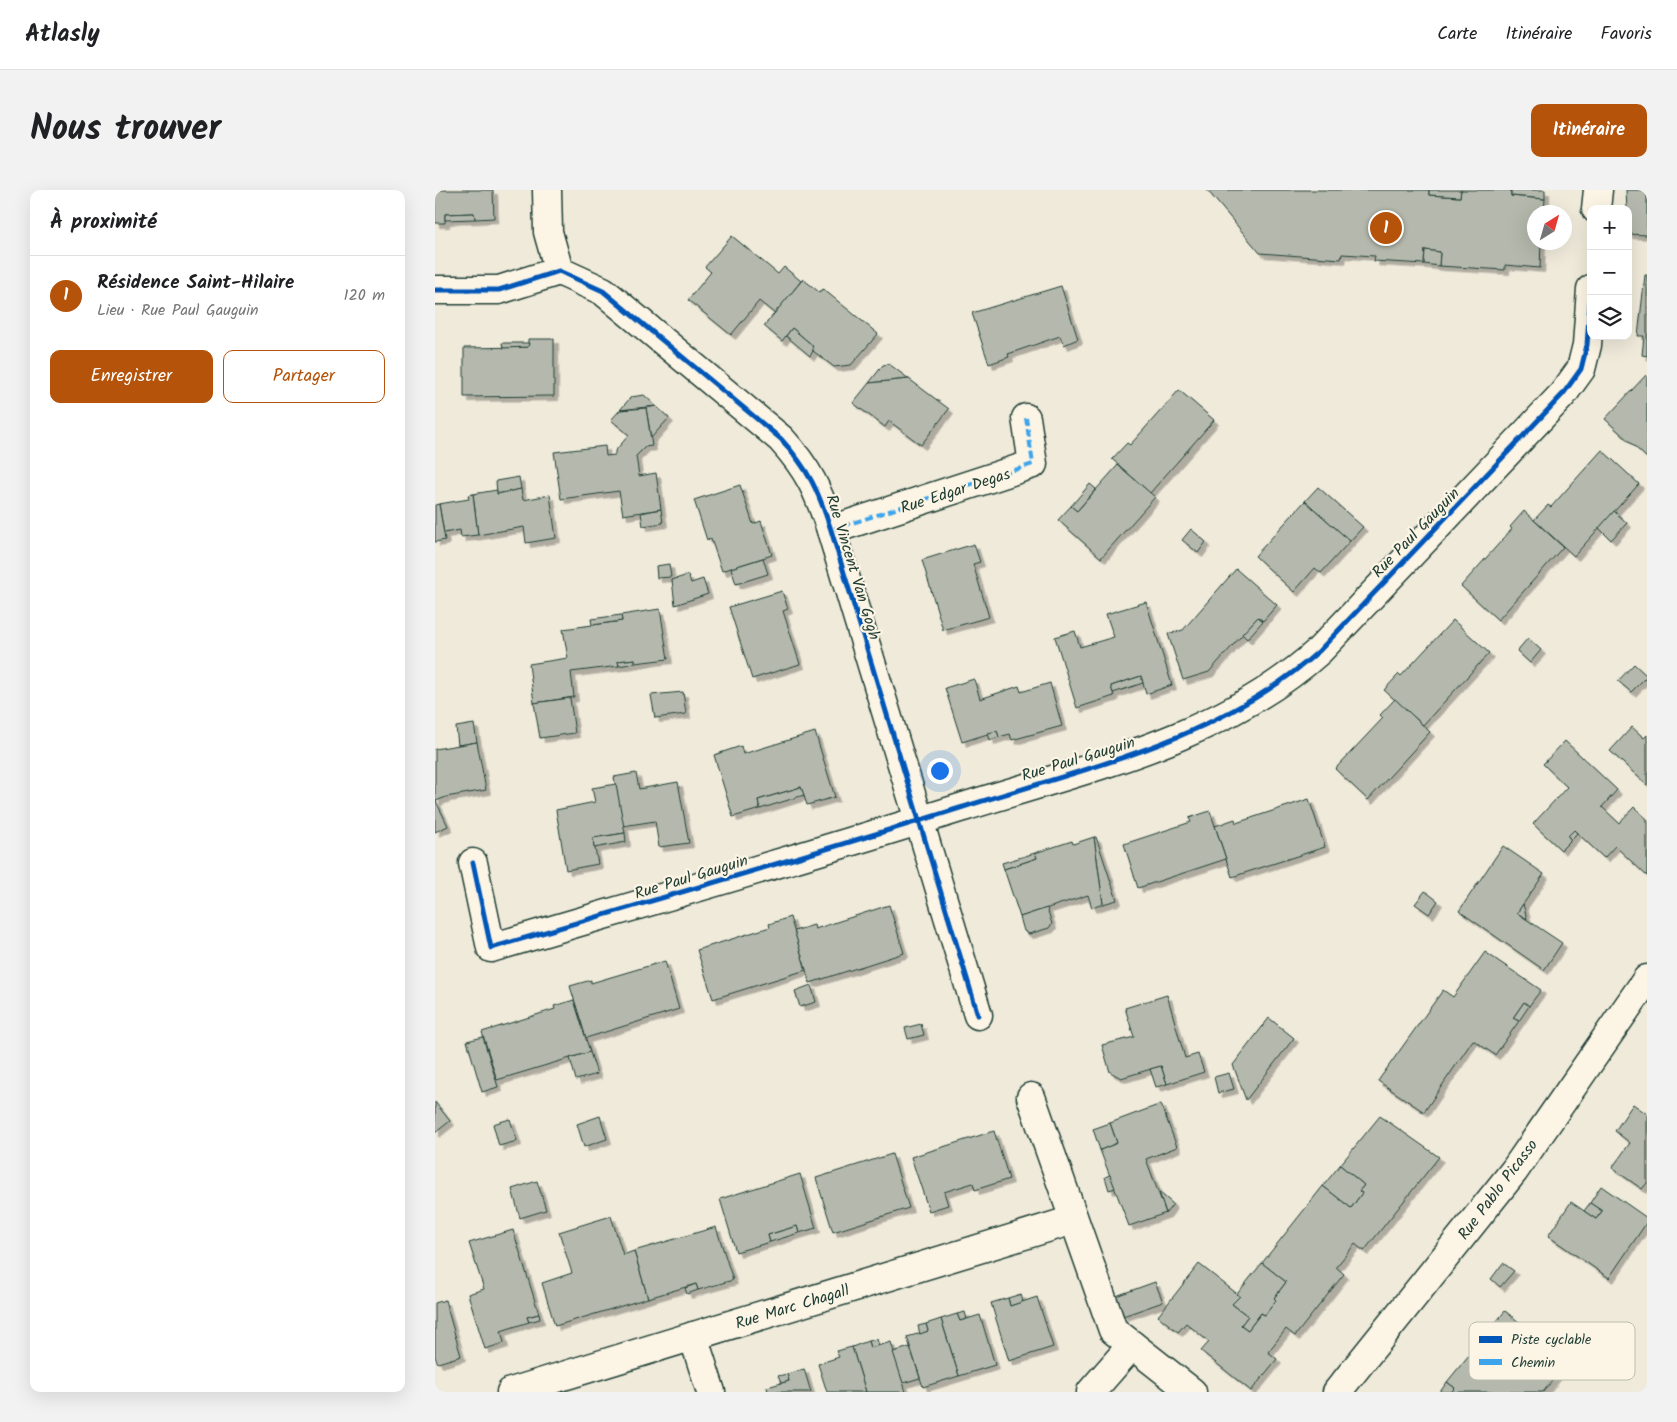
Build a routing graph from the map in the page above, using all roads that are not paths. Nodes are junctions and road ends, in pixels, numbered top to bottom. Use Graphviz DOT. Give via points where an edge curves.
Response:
graph roads {
  1 [pos="547,190"];
  2 [pos="1598,190"];
  3 [pos="1596,205"];
  4 [pos="559,271"];
  5 [pos="435,290"];
  6 [pos="1591,295"];
  7 [pos="1026,418"];
  8 [pos="831,530"];
  9 [pos="918,821"];
  10 [pos="473,864"];
  11 [pos="1647,979"];
  12 [pos="978,1015"];
  13 [pos="1031,1097"];
  14 [pos="1073,1220"];
  15 [pos="693,1336"];
  16 [pos="1132,1345"];
  17 [pos="511,1392"];
  18 [pos="711,1392"];
  19 [pos="1091,1392"];
  20 [pos="1191,1392"];
  21 [pos="1337,1392"];
  1 -- 4 [label="street" via="548,232"];
  2 -- 3 [label="street"];
  4 -- 5 [label="street" via="499,290"];
  4 -- 8 [label="street, Rue Vincent Van Gogh" via="603,291 781,439 803,464 820,494"];
  6 -- 9 [label="street, Rue Paul Gauguin" via="1587,345 1581,369 1563,394 1319,651 1291,676 1257,697 1163,744"];
  7 -- 8 [label="street, Rue Edgar Degas" via="1033,464"];
  8 -- 9 [label="street, Rue Vincent Van Gogh"];
  9 -- 10 [label="street, Rue Paul Gauguin" via="491,948"];
  9 -- 12 [label="street, Rue Vincent Van Gogh"];
  11 -- 21 [label="street, Rue Pablo Picasso" via="1515,1170"];
  13 -- 14 [label="street"];
  14 -- 15 [label="street, Rue Marc Chagall"];
  14 -- 16 [label="street" via="1113,1330"];
  15 -- 17 [label="street, Rue Marc Chagall"];
  15 -- 18 [label="street"];
  16 -- 19 [label="street"];
  16 -- 20 [label="street"];
}
